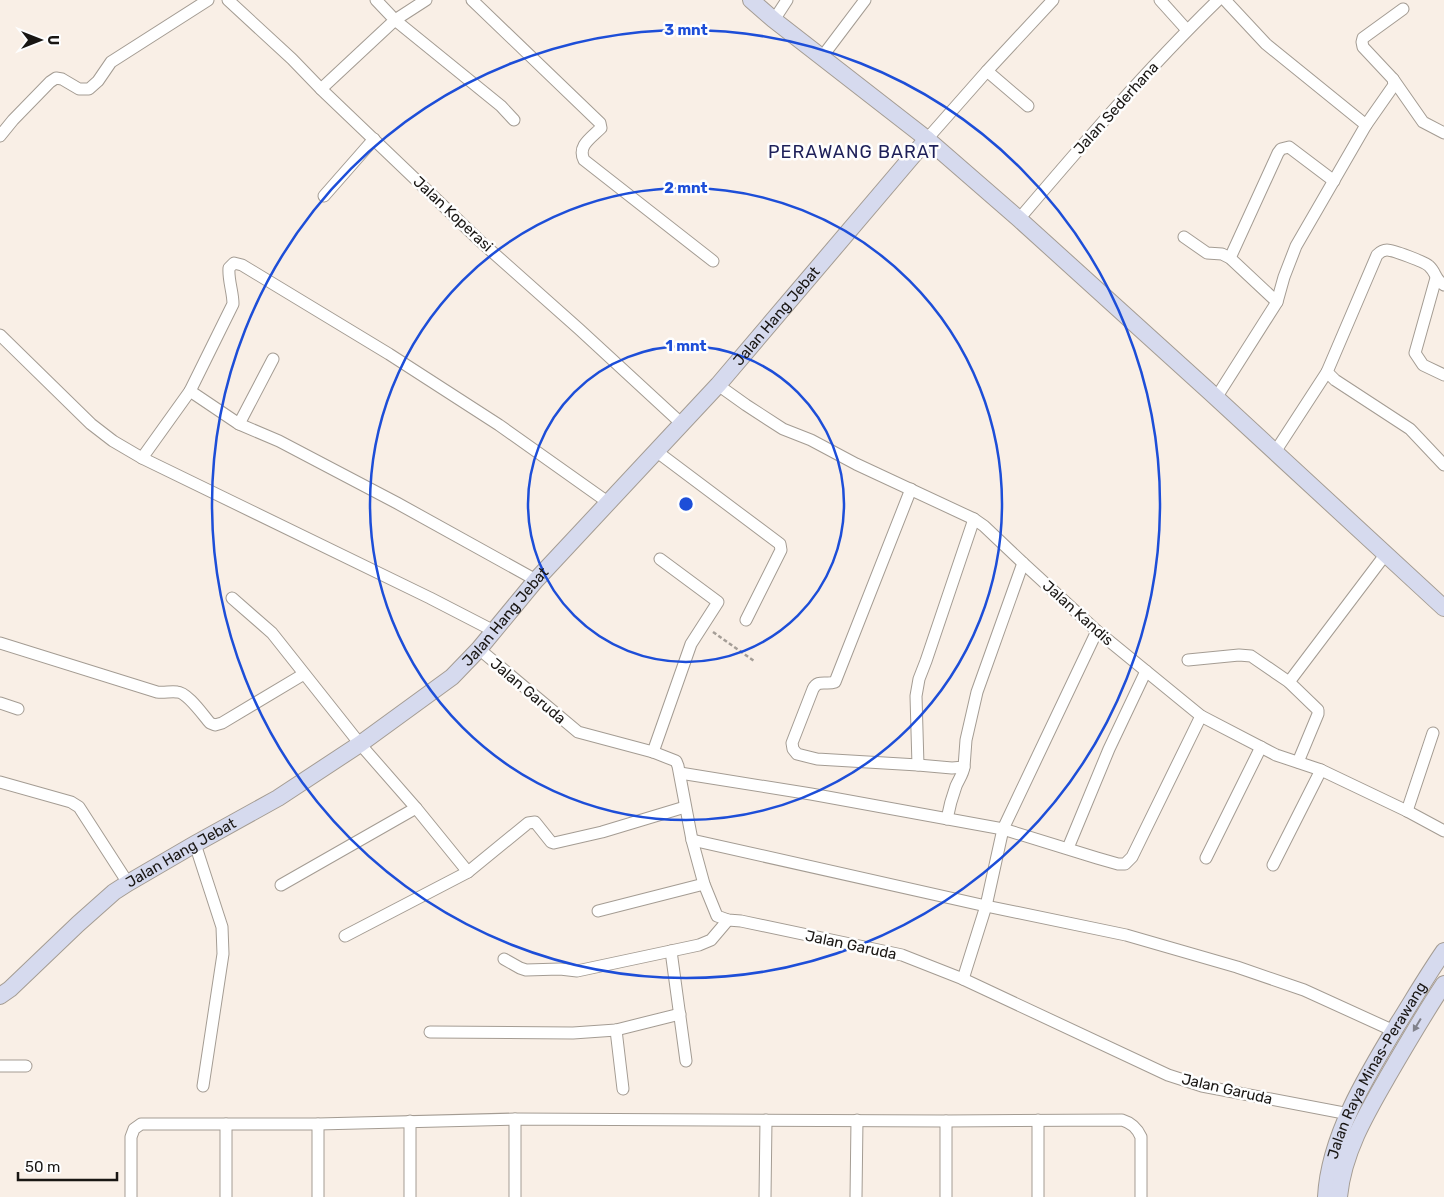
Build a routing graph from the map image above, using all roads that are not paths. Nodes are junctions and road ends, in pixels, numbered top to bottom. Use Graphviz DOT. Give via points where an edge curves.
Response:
graph roads {
  1 [pos="208,0"];
  2 [pos="228,0"];
  3 [pos="376,0"];
  4 [pos="426,0"];
  5 [pos="472,0"];
  6 [pos="751,0"];
  7 [pos="787,0"];
  8 [pos="865,0"];
  9 [pos="1053,0"];
  10 [pos="1160,0"];
  11 [pos="1218,0"];
  12 [pos="1225,0"];
  13 [pos="1403,9"];
  14 [pos="395,20"];
  15 [pos="774,20"];
  16 [pos="1188,30"];
  17 [pos="822,57"];
  18 [pos="987,71"];
  19 [pos="1393,79"];
  20 [pos="321,89"];
  21 [pos="1028,106"];
  22 [pos="514,120"];
  23 [pos="1366,125"];
  24 [pos="1444,133"];
  25 [pos="0,136"];
  26 [pos="374,139"];
  27 [pos="927,139"];
  28 [pos="1334,181"];
  29 [pos="324,196"];
  30 [pos="1018,219"];
  31 [pos="1184,237"];
  32 [pos="1230,258"];
  33 [pos="713,261"];
  34 [pos="1440,281"];
  35 [pos="1277,302"];
  36 [pos="0,335"];
  37 [pos="273,359"];
  38 [pos="1327,372"];
  39 [pos="1444,375"];
  40 [pos="718,385"];
  41 [pos="190,391"];
  42 [pos="1216,398"];
  43 [pos="239,424"];
  44 [pos="682,424"];
  45 [pos="656,451"];
  46 [pos="1275,452"];
  47 [pos="142,458"];
  48 [pos="1444,465"];
  49 [pos="911,489"];
  50 [pos="609,503"];
  51 [pos="974,519"];
  52 [pos="1385,555"];
  53 [pos="660,559"];
  54 [pos="1023,563"];
  55 [pos="536,580"];
  56 [pos="232,598"];
  57 [pos="1444,608"];
  58 [pos="746,620"];
  59 [pos="494,631"];
  60 [pos="1097,631"];
  61 [pos="0,643"];
  62 [pos="479,650"];
  63 [pos="1188,660"];
  64 [pos="1146,671"];
  65 [pos="304,674"];
  66 [pos="1289,682"];
  67 [pos="0,703"];
  68 [pos="18,709"];
  69 [pos="1201,716"];
  70 [pos="1433,733"];
  71 [pos="360,744"];
  72 [pos="1261,747"];
  73 [pos="653,752"];
  74 [pos="1298,762"];
  75 [pos="918,764"];
  76 [pos="964,767"];
  77 [pos="1321,770"];
  78 [pos="680,773"];
  79 [pos="0,782"];
  80 [pos="686,807"];
  81 [pos="416,808"];
  82 [pos="1407,811"];
  83 [pos="947,819"];
  84 [pos="1003,829"];
  85 [pos="1444,831"];
  86 [pos="692,840"];
  87 [pos="195,844"];
  88 [pos="1068,848"];
  89 [pos="1206,858"];
  90 [pos="1273,866"];
  91 [pos="468,872"];
  92 [pos="128,883"];
  93 [pos="704,884"];
  94 [pos="281,885"];
  95 [pos="986,906"];
  96 [pos="598,911"];
  97 [pos="728,920"];
  98 [pos="345,936"];
  99 [pos="671,951"];
  100 [pos="1444,951"];
  101 [pos="504,959"];
  102 [pos="963,979"];
  103 [pos="1444,984"];
  104 [pos="0,996"];
  105 [pos="680,1014"];
  106 [pos="616,1030"];
  107 [pos="1394,1030"];
  108 [pos="430,1032"];
  109 [pos="686,1061"];
  110 [pos="0,1066"];
  111 [pos="26,1066"];
  112 [pos="203,1086"];
  113 [pos="623,1089"];
  114 [pos="1348,1114"];
  115 [pos="515,1119"];
  116 [pos="766,1120"];
  117 [pos="857,1120"];
  118 [pos="1038,1120"];
  119 [pos="410,1121"];
  120 [pos="946,1121"];
  121 [pos="226,1124"];
  122 [pos="318,1124"];
  123 [pos="131,1197"];
  124 [pos="226,1197"];
  125 [pos="318,1197"];
  126 [pos="410,1197"];
  127 [pos="515,1197"];
  128 [pos="765,1197"];
  129 [pos="856,1197"];
  130 [pos="946,1197"];
  131 [pos="1038,1197"];
  132 [pos="1141,1197"];
  133 [pos="1326,1197"];
  134 [pos="1339,1197"];
  1 -- 25 [label="street" via="111,62 88,89 79,90 56,78"];
  2 -- 20 [label="street, Jalan Koperasi"];
  3 -- 14 [label="street"];
  4 -- 14 [label="street"];
  5 -- 33 [label="street" via="600,123 601,128 582,148 584,160"];
  6 -- 15 [label="street"];
  7 -- 15 [label="street"];
  8 -- 17 [label="street"];
  9 -- 18 [label="street"];
  10 -- 16 [label="street"];
  11 -- 16 [label="street, Jalan Sederhana"];
  12 -- 23 [label="street" via="1266,44"];
  13 -- 19 [label="street" via="1362,42"];
  14 -- 20 [label="street"];
  14 -- 22 [label="street"];
  15 -- 17 [label="street"];
  16 -- 30 [label="street, Jalan Sederhana"];
  17 -- 27 [label="street"];
  18 -- 21 [label="street"];
  18 -- 27 [label="street"];
  19 -- 23 [label="street" via="1394,85"];
  19 -- 24 [label="street" via="1423,122"];
  20 -- 26 [label="street, Jalan Koperasi"];
  23 -- 28 [label="street"];
  26 -- 29 [label="street"];
  26 -- 44 [label="street, Jalan Koperasi" via="480,241"];
  27 -- 30 [label="street"];
  27 -- 40 [label="street, Jalan Hang Jebat"];
  28 -- 32 [label="street" via="1289,147 1282,149"];
  28 -- 35 [label="street" via="1296,246"];
  30 -- 42 [label="street"];
  31 -- 32 [label="street" via="1207,253"];
  32 -- 35 [label="street"];
  34 -- 38 [label="street" via="1424,263 1389,250 1377,255"];
  34 -- 39 [label="street" via="1415,353 1423,365"];
  35 -- 42 [label="street"];
  36 -- 47 [label="street" via="91,424"];
  37 -- 43 [label="street"];
  38 -- 46 [label="street"];
  38 -- 48 [label="street" via="1410,429"];
  40 -- 44 [label="street, Jalan Hang Jebat"];
  40 -- 49 [label="street, Jalan Kandis" via="783,429"];
  41 -- 43 [label="street"];
  41 -- 47 [label="street"];
  41 -- 50 [label="street" via="233,304 229,268 234,263 242,265 491,420"];
  42 -- 46 [label="street"];
  43 -- 55 [label="street" via="279,441"];
  44 -- 45 [label="street, Jalan Hang Jebat"];
  45 -- 50 [label="street, Jalan Hang Jebat"];
  45 -- 58 [label="street" via="780,544 781,550"];
  46 -- 52 [label="street"];
  47 -- 59 [label="street"];
  49 -- 51 [label="street, Jalan Kandis"];
  49 -- 75 [label="street" via="834,682 815,685 792,743 797,754 817,759"];
  50 -- 55 [label="street, Jalan Hang Jebat"];
  51 -- 54 [label="street, Jalan Kandis"];
  51 -- 75 [label="street" via="919,679 916,696"];
  52 -- 57 [label="street"];
  52 -- 66 [label="street"];
  53 -- 73 [label="street" via="718,602 691,644"];
  54 -- 60 [label="street, Jalan Kandis"];
  54 -- 76 [label="street" via="977,692 966,740"];
  55 -- 59 [label="street, Jalan Hang Jebat"];
  56 -- 65 [label="street" via="272,633"];
  59 -- 62 [label="street, Jalan Hang Jebat"];
  60 -- 64 [label="street, Jalan Kandis"];
  60 -- 84 [label="street"];
  61 -- 65 [label="street" via="156,692 184,694 215,725"];
  62 -- 71 [label="street, Jalan Hang Jebat" via="452,677"];
  62 -- 73 [label="street, Jalan Garuda" via="578,732"];
  63 -- 66 [label="street" via="1239,654 1251,656"];
  64 -- 69 [label="street, Jalan Kandis"];
  64 -- 88 [label="street" via="1105,756"];
  65 -- 71 [label="street"];
  66 -- 74 [label="street" via="1318,710"];
  67 -- 68 [label="street"];
  69 -- 72 [label="street, Jalan Kandis"];
  69 -- 88 [label="street" via="1129,861 1118,864"];
  70 -- 82 [label="street"];
  71 -- 81 [label="street"];
  71 -- 87 [label="street, Jalan Hang Jebat" via="278,798"];
  72 -- 74 [label="street, Jalan Kandis"];
  72 -- 89 [label="street"];
  73 -- 78 [label="street, Jalan Garuda" via="676,761"];
  74 -- 77 [label="street, Jalan Kandis"];
  75 -- 76 [label="street"];
  76 -- 83 [label="street"];
  77 -- 82 [label="street, Jalan Kandis"];
  77 -- 90 [label="street"];
  78 -- 80 [label="street"];
  78 -- 83 [label="street"];
  79 -- 92 [label="street" via="79,806"];
  80 -- 86 [label="street"];
  80 -- 91 [label="street" via="554,843 535,822 528,823"];
  81 -- 91 [label="street"];
  81 -- 94 [label="street"];
  82 -- 85 [label="street, Jalan Kandis"];
  83 -- 84 [label="street"];
  84 -- 88 [label="street"];
  84 -- 95 [label="street"];
  86 -- 93 [label="street"];
  86 -- 95 [label="street"];
  87 -- 92 [label="street, Jalan Hang Jebat"];
  87 -- 112 [label="street" via="222,927 223,954"];
  91 -- 98 [label="street"];
  92 -- 104 [label="street, Jalan Hang Jebat" via="114,892"];
  93 -- 96 [label="street"];
  93 -- 97 [label="street" via="717,916"];
  95 -- 102 [label="street"];
  95 -- 107 [label="street" via="1126,935 1237,967 1304,990"];
  97 -- 99 [label="street" via="711,940"];
  97 -- 102 [label="street, Jalan Garuda" via="902,956"];
  99 -- 101 [label="street" via="577,971 526,970"];
  99 -- 105 [label="street"];
  100 -- 107 [label="street, Jalan Raya Minas-Perawang"];
  102 -- 114 [label="street, Jalan Garuda" via="1168,1075 1202,1086"];
  103 -- 134 [label="street, Jalan Raya Minas-Perawang, one-way" via="1374,1100 1350,1150"];
  105 -- 106 [label="street"];
  105 -- 109 [label="street"];
  106 -- 108 [label="street" via="573,1033"];
  106 -- 113 [label="street"];
  107 -- 114 [label="street, Jalan Raya Minas-Perawang"];
  110 -- 111 [label="street"];
  114 -- 133 [label="street, Jalan Raya Minas-Perawang" via="1332,1161"];
  115 -- 116 [label="street"];
  115 -- 119 [label="street"];
  115 -- 127 [label="street"];
  116 -- 117 [label="street"];
  116 -- 128 [label="street"];
  117 -- 120 [label="street"];
  117 -- 129 [label="street"];
  118 -- 120 [label="street"];
  118 -- 131 [label="street"];
  118 -- 132 [label="street" via="1122,1120 1134,1126 1141,1137"];
  119 -- 122 [label="street"];
  119 -- 126 [label="street"];
  120 -- 130 [label="street"];
  121 -- 122 [label="street"];
  121 -- 123 [label="street" via="138,1126 131,1137"];
  121 -- 124 [label="street"];
  122 -- 125 [label="street"];
}
